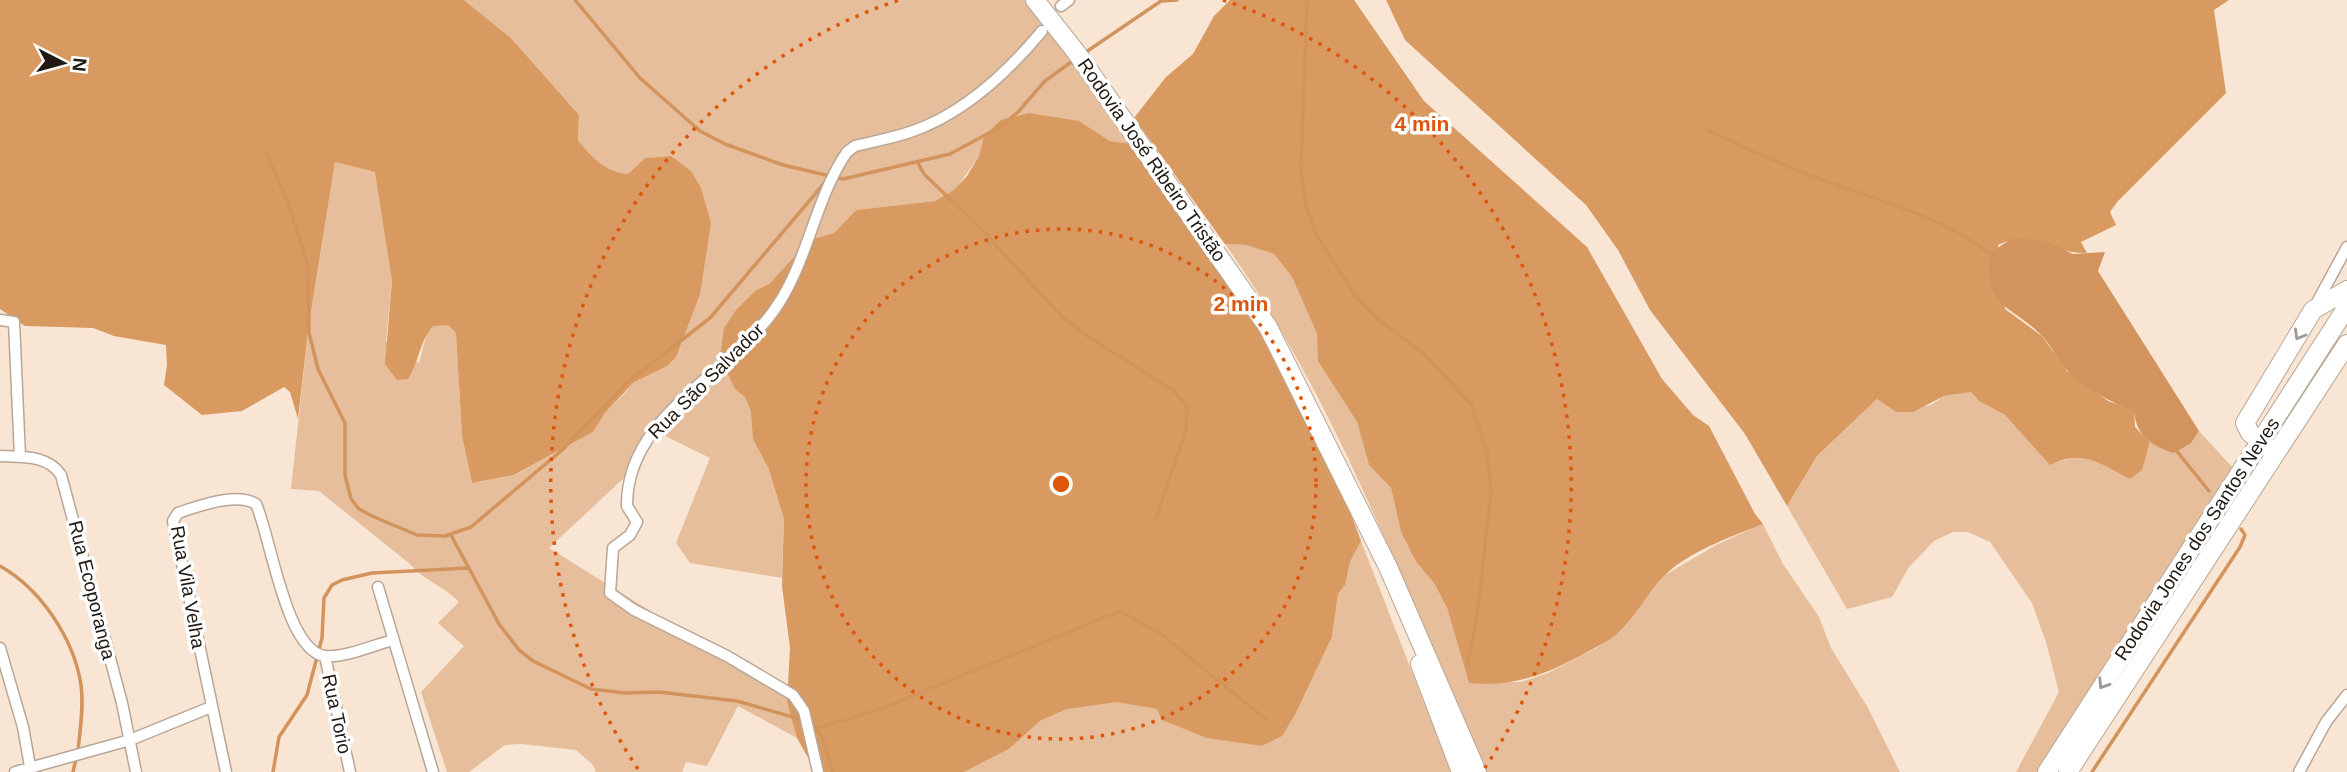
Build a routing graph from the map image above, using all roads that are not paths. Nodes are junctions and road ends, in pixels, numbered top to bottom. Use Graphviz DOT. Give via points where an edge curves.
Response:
graph roads {
  1 [pos="1035,0"];
  2 [pos="1042,32"];
  3 [pos="2347,247"];
  4 [pos="2347,290"];
  5 [pos="2347,307"];
  6 [pos="2313,310"];
  7 [pos="6,320"];
  8 [pos="2347,344"];
  9 [pos="2267,446"];
  10 [pos="20,457"];
  11 [pos="1,458"];
  12 [pos="1397,586"];
  13 [pos="378,587"];
  14 [pos="393,640"];
  15 [pos="0,648"];
  16 [pos="325,656"];
  17 [pos="2347,695"];
  18 [pos="211,708"];
  19 [pos="130,740"];
  20 [pos="30,770"];
  21 [pos="15,772"];
  22 [pos="136,772"];
  23 [pos="226,772"];
  24 [pos="349,772"];
  25 [pos="433,772"];
  26 [pos="818,772"];
  27 [pos="1461,772"];
  28 [pos="1477,772"];
  29 [pos="2047,772"];
  30 [pos="2068,772"];
  31 [pos="2299,772"];
  1 -- 12 [label="main road, Rodovia José Ribeiro Tristão" via="1269,327"];
  2 -- 26 [label="street, Rua São Salvador" via="1005,72 949,114 916,130 848,150 779,303 755,333 660,424 635,460 627,506 637,522 630,535 613,548 611,595 793,695 804,711"];
  3 -- 6 [label="street"];
  4 -- 6 [label="main road"];
  5 -- 9 [label="main road, Rodovia Jones dos Santos Neves"];
  6 -- 9 [label="main road, one-way" via="2245,423"];
  7 -- 10 [label="street" via="14,322"];
  8 -- 9 [label="main road, Rodovia Jones dos Santos Neves"];
  9 -- 29 [label="main road, Rodovia Jones dos Santos Neves, one-way"];
  9 -- 30 [label="main road, Rodovia Jones dos Santos Neves"];
  10 -- 11 [label="street, Rua Ecoporanga"];
  10 -- 19 [label="street, Rua Ecoporanga" via="50,462 61,475"];
  12 -- 27 [label="main road, Rodovia José Ribeiro Tristão" via="1430,693"];
  12 -- 28 [label="main road, Rodovia José Ribeiro Tristão"];
  13 -- 14 [label="street"];
  14 -- 16 [label="street"];
  14 -- 25 [label="street"];
  15 -- 20 [label="street"];
  16 -- 18 [label="street, Rua Vila Velha" via="307,646 296,626 256,504 233,499 178,513 173,521"];
  16 -- 24 [label="street, Rua Torio"];
  17 -- 31 [label="street" via="2326,722"];
  18 -- 19 [label="street"];
  18 -- 23 [label="street, Rua Vila Velha"];
  19 -- 20 [label="street"];
  19 -- 22 [label="street, Rua Ecoporanga"];
  20 -- 21 [label="street"];
}
